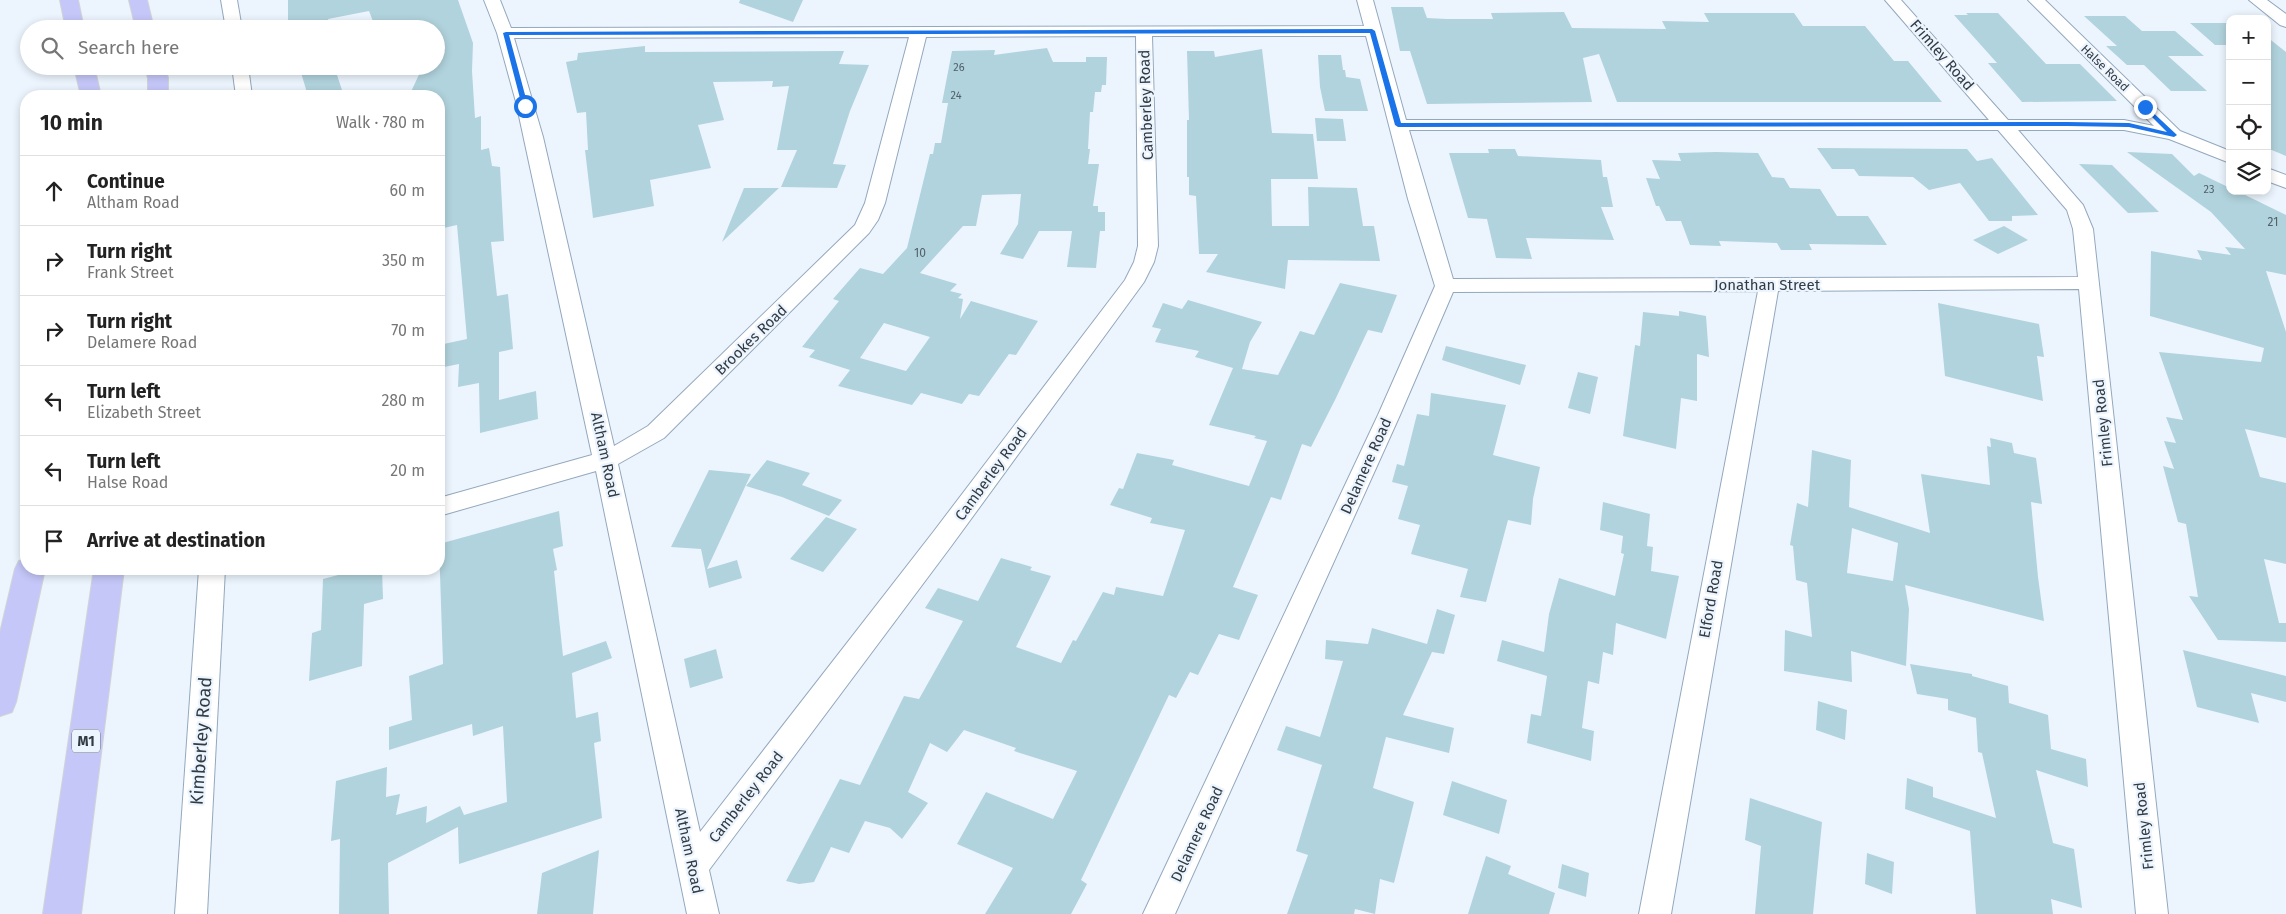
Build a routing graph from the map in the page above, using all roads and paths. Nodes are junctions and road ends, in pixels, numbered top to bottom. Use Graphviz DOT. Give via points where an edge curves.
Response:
graph roads {
  1 [pos="69,0"];
  2 [pos="138,0"];
  3 [pos="492,0"];
  4 [pos="1365,0"];
  5 [pos="1894,0"];
  6 [pos="2036,0"];
  7 [pos="2257,0"];
  8 [pos="230,1"];
  9 [pos="74,20"];
  10 [pos="143,20"];
  11 [pos="233,20"];
  12 [pos="2286,22"];
  13 [pos="919,31"];
  14 [pos="1372,31"];
  15 [pos="1144,32"];
  16 [pos="506,33"];
  17 [pos="86,75"];
  18 [pos="157,75"];
  19 [pos="241,75"];
  20 [pos="90,90"];
  21 [pos="158,90"];
  22 [pos="243,90"];
  23 [pos="2002,124"];
  24 [pos="1398,125"];
  25 [pos="2174,135"];
  26 [pos="2226,156"];
  27 [pos="2271,176"];
  28 [pos="2286,182"];
  29 [pos="2089,283"];
  30 [pos="1769,285"];
  31 [pos="1445,286"];
  32 [pos="606,459"];
  33 [pos="445,505"];
  34 [pos="29,575"];
  35 [pos="108,575"];
  36 [pos="217,575"];
  37 [pos="0,702"];
  38 [pos="692,867"];
  39 [pos="62,914"];
  40 [pos="191,914"];
  41 [pos="703,914"];
  42 [pos="1159,914"];
  43 [pos="1655,914"];
  44 [pos="2152,914"];
  1 -- 9 [label="highway"];
  2 -- 10 [label="highway"];
  3 -- 16 [label="street, Altham Road"];
  4 -- 14 [label="street"];
  5 -- 23 [label="street, Frimley Road"];
  6 -- 25 [label="street, Halse Road"];
  7 -- 12 [label="street"];
  8 -- 11 [label="street"];
  13 -- 15 [label="street"];
  13 -- 16 [label="street"];
  13 -- 32 [label="street, Brookes Road" via="875,203 863,229 656,432"];
  14 -- 15 [label="street"];
  14 -- 24 [label="street"];
  15 -- 38 [label="street, Camberley Road" via="1148,246 1134,282"];
  16 -- 32 [label="street, Altham Road"];
  17 -- 20 [label="highway"];
  18 -- 21 [label="highway"];
  19 -- 22 [label="street"];
  23 -- 24 [label="street"];
  23 -- 25 [label="street" via="2124,125"];
  23 -- 29 [label="street, Frimley Road" via="2076,209 2083,229"];
  24 -- 31 [label="street"];
  25 -- 26 [label="street"];
  27 -- 28 [label="street"];
  29 -- 30 [label="street, Jonathan Street"];
  29 -- 44 [label="street, Frimley Road"];
  30 -- 31 [label="street, Jonathan Street"];
  30 -- 43 [label="street, Elford Road"];
  31 -- 42 [label="street, Delamere Road"];
  32 -- 33 [label="street, Brookes Road"];
  32 -- 38 [label="street, Altham Road"];
  34 -- 37 [label="highway"];
  35 -- 39 [label="highway, M1"];
  36 -- 40 [label="street, Kimberley Road"];
  38 -- 41 [label="street, Altham Road"];
}
